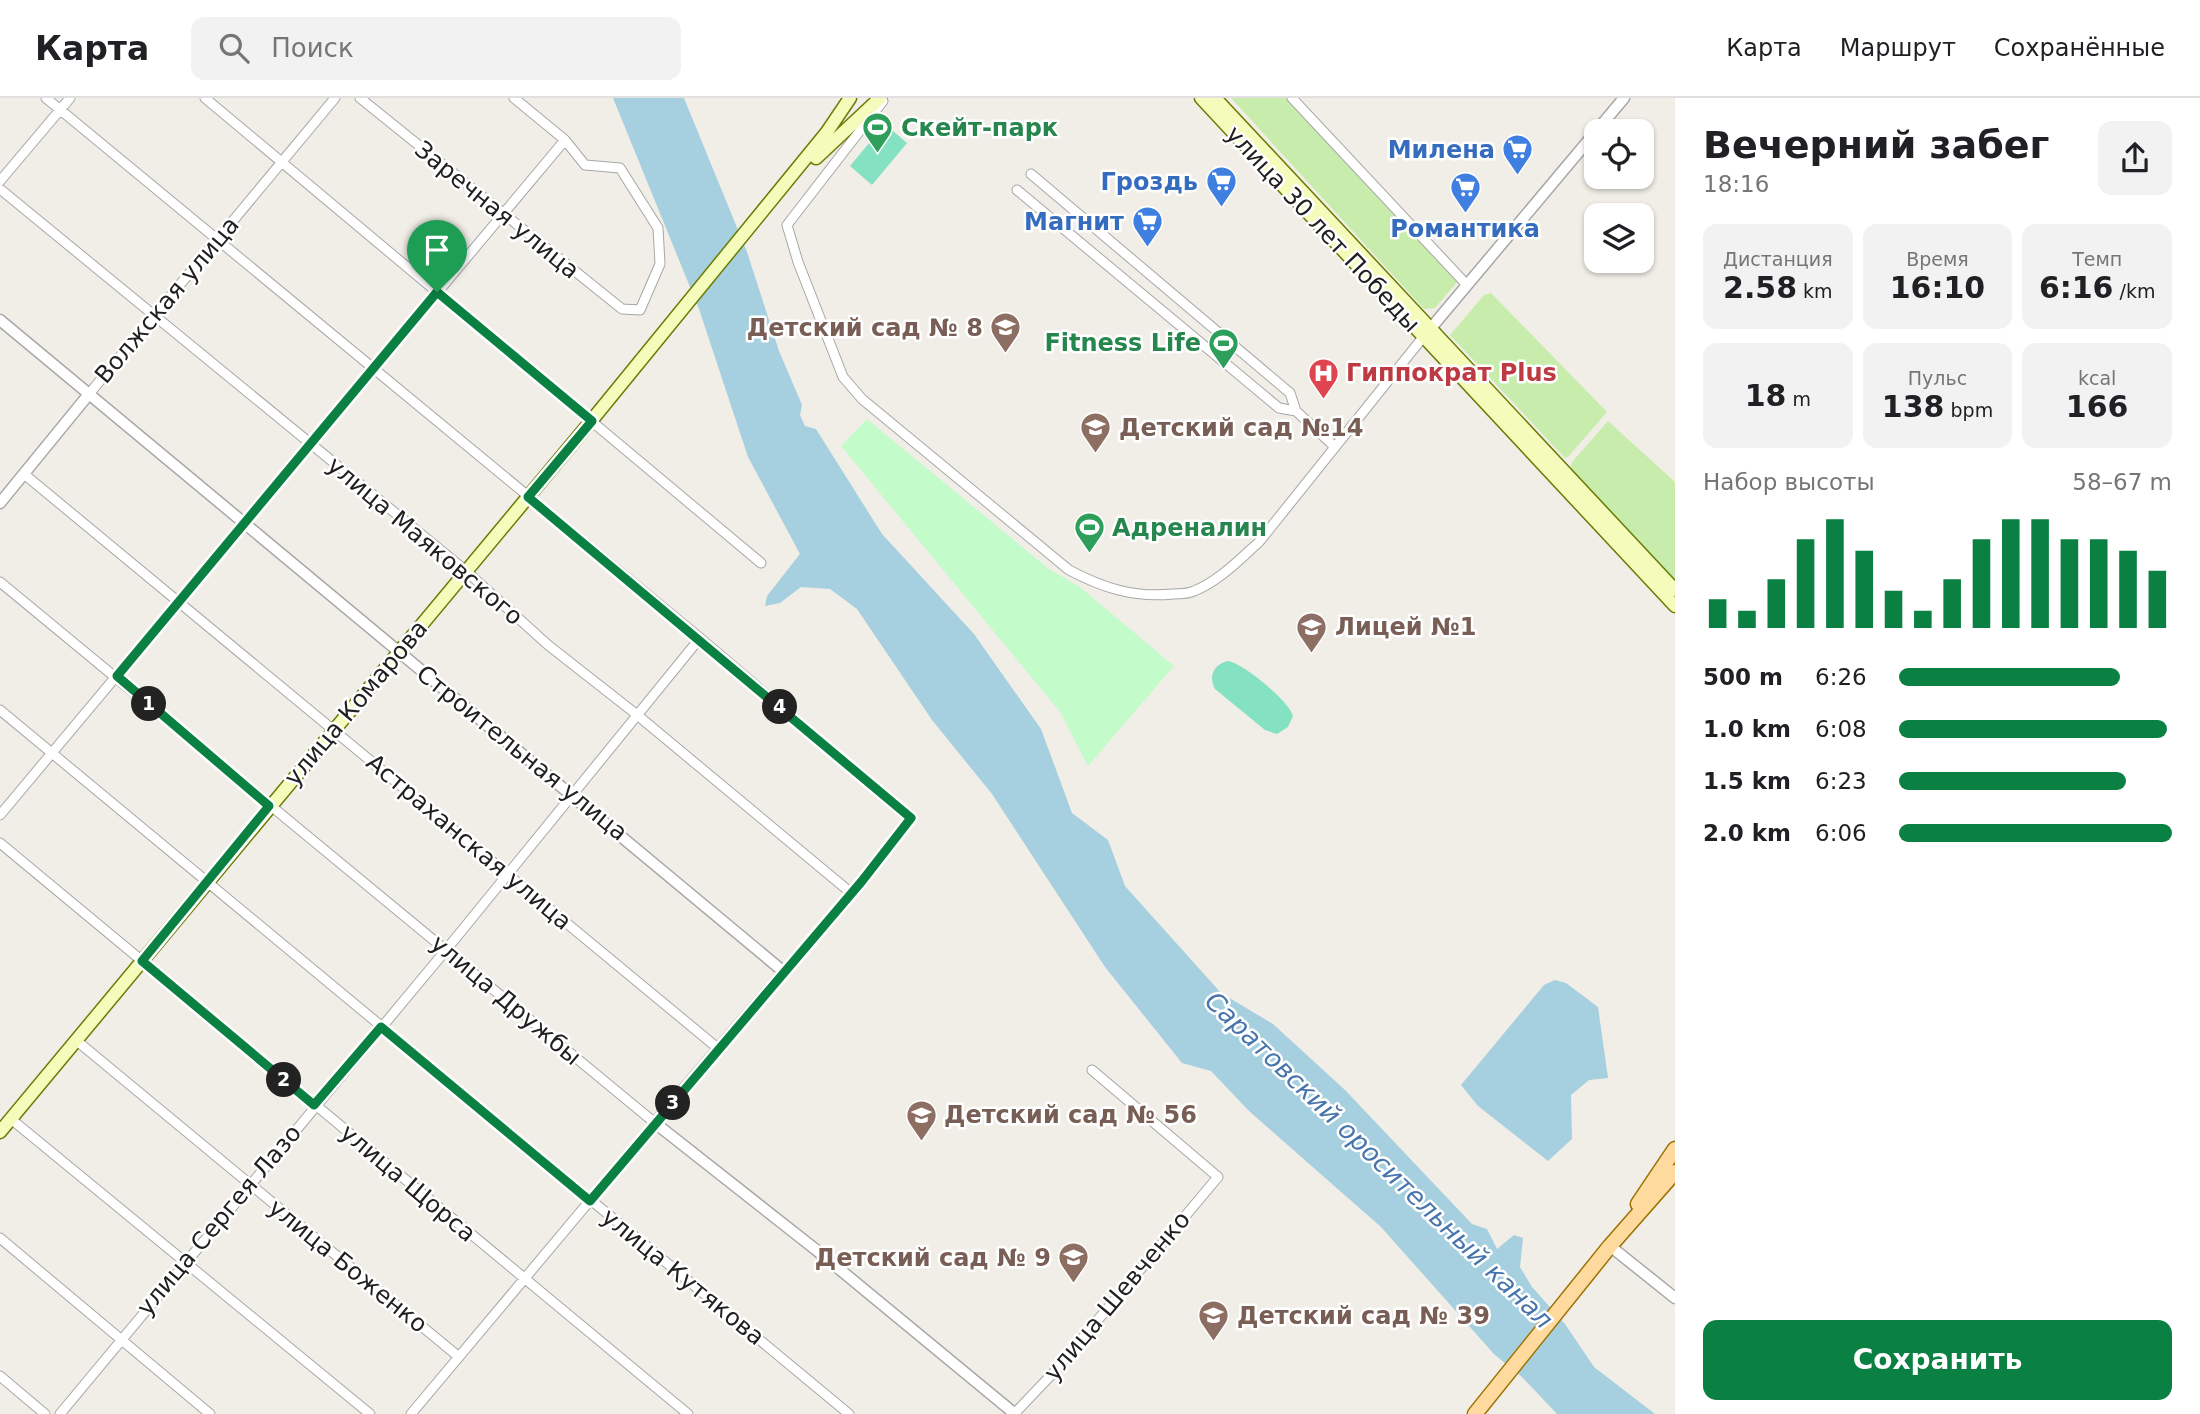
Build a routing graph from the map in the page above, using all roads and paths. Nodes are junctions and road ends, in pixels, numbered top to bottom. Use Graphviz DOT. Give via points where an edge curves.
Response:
graph roads {
  1 [pos="46,98"];
  2 [pos="70,98"];
  3 [pos="205,98"];
  4 [pos="335,98"];
  5 [pos="360,98"];
  6 [pos="514,98"];
  7 [pos="850,98"];
  8 [pos="856,98"];
  9 [pos="880,98"];
  10 [pos="886,98"];
  11 [pos="1201,98"];
  12 [pos="1215,98"];
  13 [pos="1292,98"];
  14 [pos="1624,98"];
  15 [pos="870,108"];
  16 [pos="60,110"];
  17 [pos="834,139"];
  18 [pos="565,140"];
  19 [pos="846,150"];
  20 [pos="282,161"];
  21 [pos="1031,174"];
  22 [pos="0,181"];
  23 [pos="0,189"];
  24 [pos="1017,190"];
  25 [pos="766,208"];
  26 [pos="502,215"];
  27 [pos="218,239"];
  28 [pos="1467,285"];
  29 [pos="437,292"];
  30 [pos="155,314"];
  31 [pos="0,320"];
  32 [pos="1427,332"];
  33 [pos="373,368"];
  34 [pos="89,394"];
  35 [pos="1296,411"];
  36 [pos="592,421"];
  37 [pos="309,444"];
  38 [pos="1335,447"];
  39 [pos="24,474"];
  40 [pos="528,497"];
  41 [pos="0,503"];
  42 [pos="245,523"];
  43 [pos="761,563"];
  44 [pos="467,571"];
  45 [pos="0,582"];
  46 [pos="1675,590"];
  47 [pos="179,603"];
  48 [pos="1675,606"];
  49 [pos="700,638"];
  50 [pos="398,652"];
  51 [pos="117,676"];
  52 [pos="0,710"];
  53 [pos="636,714"];
  54 [pos="334,730"];
  55 [pos="53,754"];
  56 [pos="572,793"];
  57 [pos="269,806"];
  58 [pos="0,815"];
  59 [pos="0,843"];
  60 [pos="506,873"];
  61 [pos="207,882"];
  62 [pos="850,892"];
  63 [pos="446,950"];
  64 [pos="142,961"];
  65 [pos="784,972"];
  66 [pos="381,1027"];
  67 [pos="77,1041"];
  68 [pos="720,1050"];
  69 [pos="1092,1070"];
  70 [pos="314,1105"];
  71 [pos="11,1119"];
  72 [pos="655,1123"];
  73 [pos="0,1132"];
  74 [pos="1675,1149"];
  75 [pos="1675,1172"];
  76 [pos="248,1185"];
  77 [pos="1652,1191"];
  78 [pos="590,1201"];
  79 [pos="0,1238"];
  80 [pos="1610,1246"];
  81 [pos="184,1262"];
  82 [pos="524,1278"];
  83 [pos="1675,1298"];
  84 [pos="121,1340"];
  85 [pos="459,1357"];
  86 [pos="0,1376"];
  87 [pos="45,1414"];
  88 [pos="60,1414"];
  89 [pos="211,1414"];
  90 [pos="370,1414"];
  91 [pos="411,1414"];
  92 [pos="688,1414"];
  93 [pos="849,1414"];
  94 [pos="1015,1414"];
  95 [pos="1472,1414"];
  1 -- 16 [label="street"];
  2 -- 16 [label="street"];
  3 -- 20 [label="street"];
  4 -- 20 [label="street, Волжская улица"];
  5 -- 26 [label="street, Заречная улица"];
  6 -- 18 [label="street"];
  7 -- 25 [label="main road"];
  8 -- 15 [label="main road"];
  9 -- 15 [label="main road"];
  10 -- 19 [label="street"];
  11 -- 32 [label="main road, улица 30 лет Победы"];
  12 -- 32 [label="main road"];
  13 -- 28 [label="street"];
  14 -- 28 [label="street"];
  15 -- 17 [label="main road"];
  16 -- 22 [label="street"];
  16 -- 27 [label="street"];
  17 -- 19 [label="street" via="845,140"];
  17 -- 25 [label="main road"];
  18 -- 26 [label="street"];
  18 -- 26 [label="street, Заречная улица" via="585,165 620,168 658,229 660,264 640,310 622,309"];
  19 -- 38 [label="street" via="787,225 843,377 862,399 1069,570 1128,594 1193,592 1227,572 1259,542"];
  20 -- 27 [label="street, Волжская улица"];
  20 -- 29 [label="street"];
  21 -- 35 [label="street" via="1290,393"];
  23 -- 30 [label="street, улица Маяковского"];
  24 -- 35 [label="street" via="1279,408"];
  25 -- 36 [label="main road, улица Комарова"];
  26 -- 29 [label="street"];
  27 -- 30 [label="street, Волжская улица"];
  27 -- 33 [label="street"];
  28 -- 32 [label="street"];
  29 -- 33 [label="street"];
  29 -- 36 [label="street"];
  30 -- 34 [label="street, Волжская улица"];
  30 -- 37 [label="street, улица Маяковского"];
  31 -- 34 [label="street, Строительная улица"];
  32 -- 38 [label="street"];
  32 -- 46 [label="main road"];
  32 -- 48 [label="main road, улица 30 лет Победы"];
  33 -- 37 [label="street"];
  33 -- 40 [label="street"];
  34 -- 39 [label="street, Волжская улица"];
  34 -- 42 [label="street, Строительная улица"];
  35 -- 38 [label="street"];
  36 -- 40 [label="main road, улица Комарова"];
  36 -- 43 [label="street"];
  37 -- 42 [label="street"];
  37 -- 44 [label="street, улица Маяковского"];
  39 -- 41 [label="street, Волжская улица"];
  39 -- 47 [label="street, Астраханская улица"];
  40 -- 44 [label="main road, улица Комарова"];
  40 -- 49 [label="street"];
  42 -- 47 [label="street"];
  42 -- 50 [label="street, Строительная улица"];
  44 -- 50 [label="main road, улица Комарова"];
  44 -- 53 [label="street, улица Маяковского" via="548,645"];
  45 -- 51 [label="street, улица Дружбы"];
  47 -- 51 [label="street"];
  47 -- 54 [label="street, Астраханская улица"];
  49 -- 53 [label="street, улица Сергея Лазо"];
  49 -- 62 [label="street" via="911,818"];
  50 -- 54 [label="main road, улица Комарова"];
  50 -- 56 [label="street, Строительная улица"];
  51 -- 55 [label="street"];
  51 -- 57 [label="street, улица Дружбы"];
  52 -- 55 [label="street, улица Кутякова"];
  53 -- 56 [label="street, улица Сергея Лазо"];
  53 -- 62 [label="street, улица Маяковского"];
  54 -- 57 [label="main road, улица Комарова"];
  54 -- 60 [label="street, Астраханская улица"];
  55 -- 58 [label="street"];
  55 -- 61 [label="street, улица Кутякова"];
  56 -- 60 [label="street, улица Сергея Лазо"];
  56 -- 65 [label="street, Строительная улица"];
  57 -- 61 [label="main road, улица Комарова"];
  57 -- 63 [label="street, улица Дружбы"];
  59 -- 64 [label="street, улица Щорса"];
  60 -- 63 [label="street, улица Сергея Лазо"];
  60 -- 68 [label="street, Астраханская улица"];
  61 -- 64 [label="main road, улица Комарова"];
  61 -- 66 [label="street, улица Кутякова"];
  62 -- 65 [label="street"];
  63 -- 66 [label="street, улица Сергея Лазо"];
  63 -- 72 [label="street, улица Дружбы"];
  64 -- 67 [label="main road, улица Комарова"];
  64 -- 70 [label="street, улица Щорса"];
  65 -- 68 [label="street"];
  66 -- 70 [label="street, улица Сергея Лазо"];
  66 -- 78 [label="street, улица Кутякова"];
  67 -- 71 [label="main road, улица Комарова"];
  67 -- 76 [label="street, улица Боженко"];
  68 -- 72 [label="street"];
  69 -- 94 [label="street, улица Шевченко" via="1218,1177"];
  70 -- 76 [label="street, улица Сергея Лазо"];
  70 -- 82 [label="street, улица Щорса"];
  71 -- 73 [label="main road, улица Комарова"];
  71 -- 81 [label="street"];
  72 -- 78 [label="street"];
  72 -- 94 [label="street, улица Дружбы"];
  74 -- 77 [label="main road"];
  75 -- 77 [label="main road"];
  76 -- 81 [label="street, улица Сергея Лазо"];
  76 -- 85 [label="street, улица Боженко"];
  77 -- 80 [label="main road"];
  78 -- 82 [label="street"];
  78 -- 93 [label="street, улица Кутякова"];
  79 -- 84 [label="street"];
  80 -- 83 [label="street"];
  80 -- 95 [label="main road"];
  81 -- 84 [label="street, улица Сергея Лазо"];
  81 -- 90 [label="street"];
  82 -- 85 [label="street"];
  82 -- 92 [label="street, улица Щорса"];
  84 -- 88 [label="street, улица Сергея Лазо"];
  84 -- 89 [label="street"];
  85 -- 91 [label="street"];
  86 -- 87 [label="street"];
}
